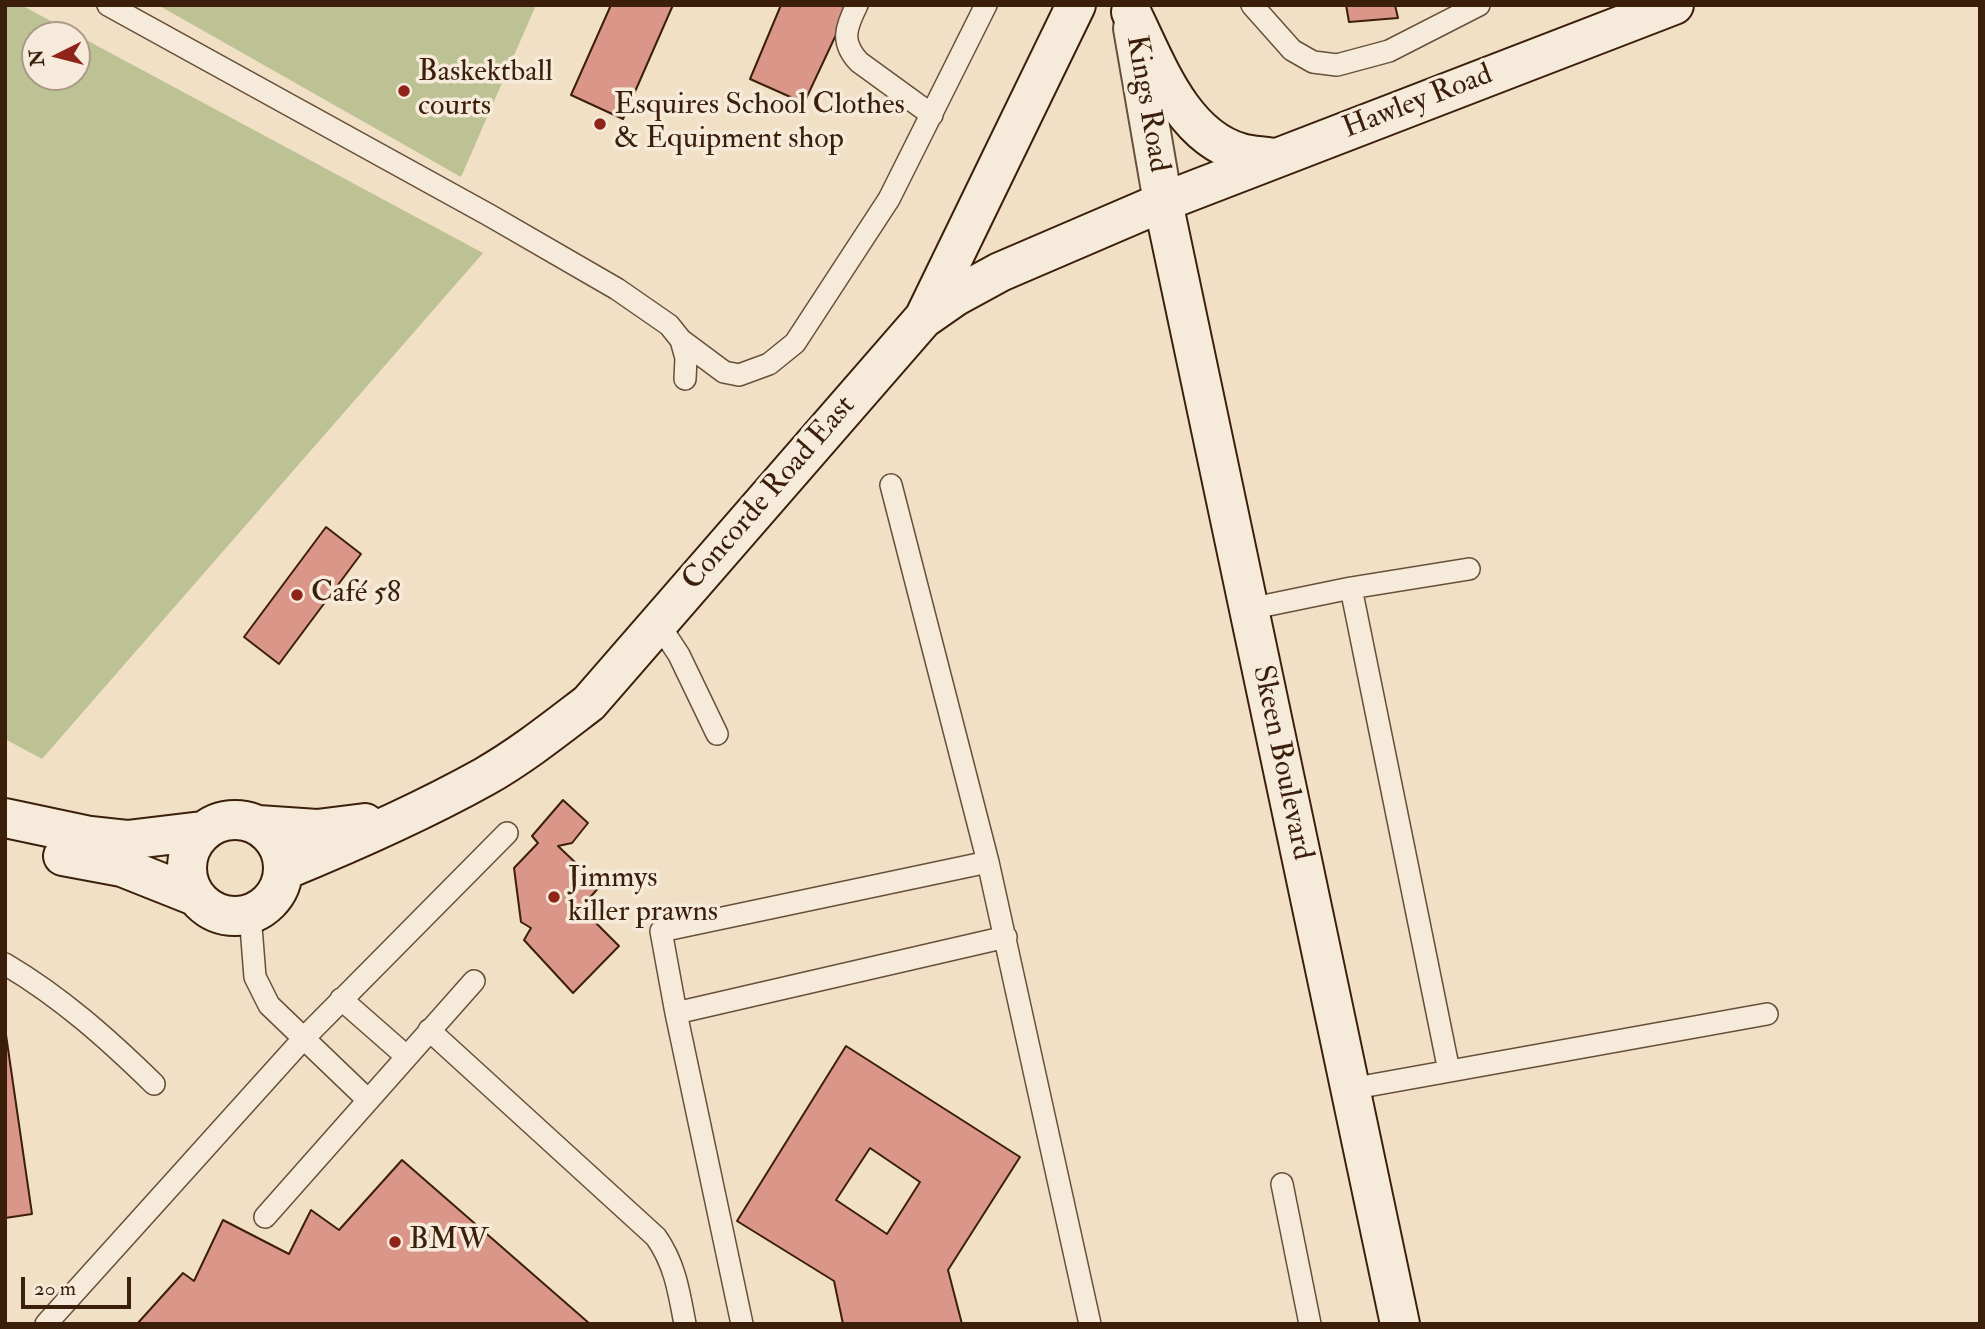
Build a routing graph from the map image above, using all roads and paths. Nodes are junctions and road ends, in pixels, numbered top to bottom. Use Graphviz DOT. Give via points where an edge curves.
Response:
graph roads {
  1 [pos="108,5"];
  2 [pos="857,5"];
  3 [pos="986,5"];
  4 [pos="1076,5"];
  5 [pos="1252,5"];
  6 [pos="1479,5"];
  7 [pos="1672,6"];
  8 [pos="1130,9"];
  9 [pos="932,115"];
  10 [pos="1273,158"];
  11 [pos="1163,202"];
  12 [pos="923,319"];
  13 [pos="681,340"];
  14 [pos="685,379"];
  15 [pos="891,485"];
  16 [pos="1469,569"];
  17 [pos="1351,588"];
  18 [pos="1249,609"];
  19 [pos="658,623"];
  20 [pos="717,734"];
  21 [pos="5,818"];
  22 [pos="398,819"];
  23 [pos="258,825"];
  24 [pos="202,831"];
  25 [pos="507,833"];
  26 [pos="5,838"];
  27 [pos="988,862"];
  28 [pos="285,870"];
  29 [pos="195,896"];
  30 [pos="250,914"];
  31 [pos="1006,937"];
  32 [pos="5,964"];
  33 [pos="474,981"];
  34 [pos="341,999"];
  35 [pos="676,1013"];
  36 [pos="1767,1014"];
  37 [pos="429,1030"];
  38 [pos="304,1038"];
  39 [pos="406,1056"];
  40 [pos="1449,1071"];
  41 [pos="154,1084"];
  42 [pos="1350,1089"];
  43 [pos="368,1100"];
  44 [pos="1282,1184"];
  45 [pos="265,1217"];
  46 [pos="46,1324"];
  47 [pos="685,1324"];
  48 [pos="742,1324"];
  49 [pos="1090,1324"];
  50 [pos="1310,1324"];
  51 [pos="1400,1324"];
  1 -- 13 [label="lane" via="606,282 669,325"];
  2 -- 9 [label="lane" via="846,29 850,53"];
  3 -- 9 [label="lane"];
  4 -- 12 [label="main road"];
  5 -- 6 [label="lane" via="1292,51 1312,62 1337,65 1389,51"];
  7 -- 10 [label="main road, Hawley Road"];
  8 -- 10 [label="main road" via="1172,92 1200,129 1240,153"];
  8 -- 11 [label="main road, Kings Road"];
  9 -- 13 [label="lane" via="889,199 795,343 769,364 739,374 724,372"];
  10 -- 11 [label="main road, Hawley Road"];
  11 -- 12 [label="main road, Concorde Road East" via="1000,272"];
  11 -- 18 [label="main road, Skeen Boulevard"];
  12 -- 19 [label="main road, Concorde Road East"];
  13 -- 14 [label="lane"];
  15 -- 27 [label="lane"];
  16 -- 17 [label="lane"];
  17 -- 18 [label="lane"];
  17 -- 40 [label="lane"];
  18 -- 42 [label="main road, Skeen Boulevard"];
  19 -- 20 [label="lane" via="679,655"];
  19 -- 22 [label="main road, Concorde Road East" via="589,703 542,739 484,777"];
  21 -- 24 [label="main road" via="127,840"];
  22 -- 23 [label="main road, Concorde Road East" via="317,829"];
  22 -- 28 [label="main road, Concorde Road East"];
  23 -- 24 [label="main road" via="230,819"];
  23 -- 28 [label="main road" via="280,849"];
  24 -- 29 [label="main road" via="187,862"];
  25 -- 34 [label="lane"];
  26 -- 29 [label="main road" via="55,854 122,867"];
  27 -- 31 [label="lane"];
  27 -- 35 [label="lane" via="661,931"];
  28 -- 30 [label="main road" via="275,895"];
  29 -- 30 [label="main road" via="219,914"];
  30 -- 38 [label="lane" via="256,977 269,1005"];
  31 -- 35 [label="lane"];
  31 -- 49 [label="lane"];
  32 -- 41 [label="lane" via="87,1021"];
  33 -- 37 [label="lane"];
  34 -- 38 [label="lane"];
  34 -- 39 [label="lane"];
  35 -- 48 [label="lane"];
  36 -- 40 [label="lane"];
  37 -- 39 [label="lane"];
  37 -- 47 [label="lane" via="656,1237 677,1278"];
  38 -- 43 [label="lane"];
  38 -- 46 [label="lane"];
  39 -- 43 [label="lane"];
  40 -- 42 [label="lane"];
  42 -- 51 [label="main road, Skeen Boulevard"];
  43 -- 45 [label="lane"];
  44 -- 50 [label="lane"];
}
